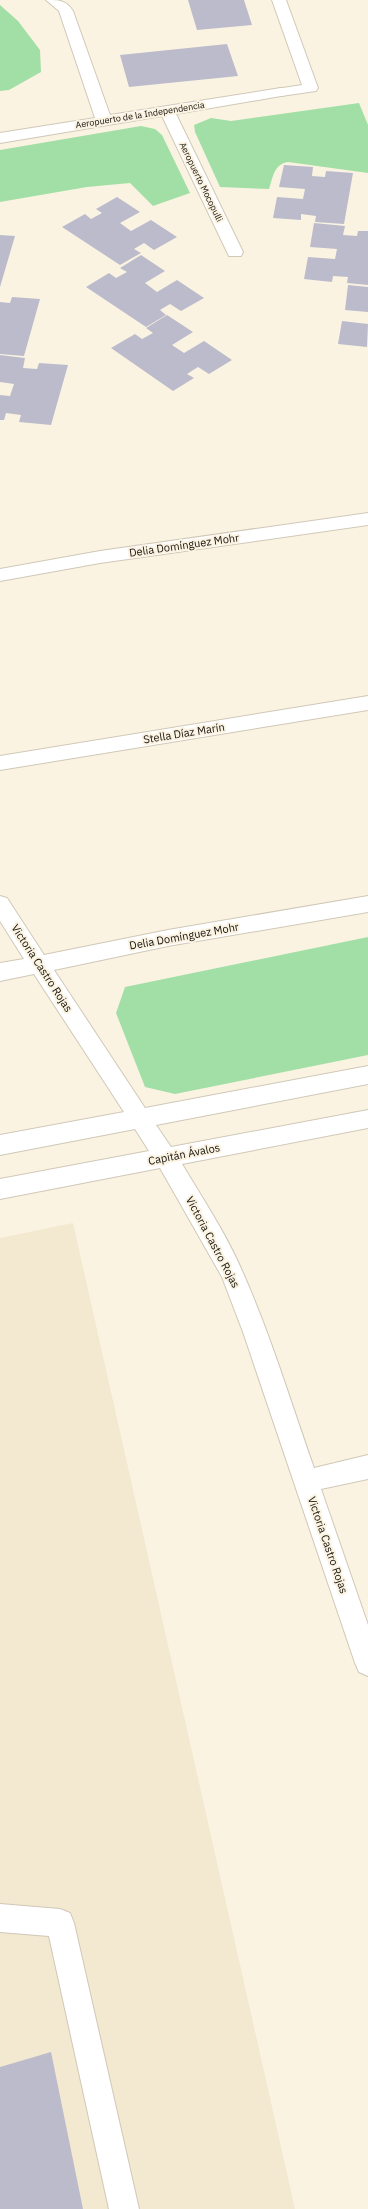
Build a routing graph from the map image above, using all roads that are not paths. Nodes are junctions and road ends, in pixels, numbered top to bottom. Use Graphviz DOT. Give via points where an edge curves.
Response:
graph roads {
  1 [pos="53,0"];
  2 [pos="279,0"];
  3 [pos="167,111"];
  4 [pos="104,121"];
  5 [pos="0,138"];
  6 [pos="235,252"];
  7 [pos="368,519"];
  8 [pos="0,575"];
  9 [pos="368,703"];
  10 [pos="0,763"];
  11 [pos="0,904"];
  12 [pos="368,904"];
  13 [pos="38,963"];
  14 [pos="0,972"];
  15 [pos="368,1075"];
  16 [pos="140,1119"];
  17 [pos="368,1119"];
  18 [pos="0,1144"];
  19 [pos="166,1158"];
  20 [pos="0,1189"];
  21 [pos="368,1467"];
  22 [pos="307,1481"];
  23 [pos="368,1663"];
  24 [pos="0,1918"];
  25 [pos="124,2209"];
  1 -- 4 [label="street" via="66,10"];
  2 -- 3 [label="street, Aeropuerto de la Independencia" via="311,88"];
  3 -- 4 [label="street, Aeropuerto de la Independencia"];
  3 -- 6 [label="street, Aeropuerto Mocopulli"];
  4 -- 5 [label="street, Aeropuerto de la Independencia"];
  7 -- 8 [label="street, Delia Domínguez Mohr" via="100,557"];
  9 -- 10 [label="street, Stella Díaz Marín"];
  11 -- 13 [label="street, Victoria Castro Rojas"];
  12 -- 13 [label="street, Delia Domínguez Mohr"];
  13 -- 14 [label="street, Delia Domínguez Mohr"];
  13 -- 16 [label="street, Victoria Castro Rojas"];
  15 -- 16 [label="street"];
  16 -- 18 [label="street"];
  16 -- 19 [label="street, Victoria Castro Rojas"];
  17 -- 19 [label="street, Capitán Ávalos"];
  19 -- 20 [label="street, Capitán Ávalos"];
  19 -- 22 [label="street, Victoria Castro Rojas" via="232,1273"];
  21 -- 22 [label="street"];
  22 -- 23 [label="street, Victoria Castro Rojas"];
  24 -- 25 [label="street" via="60,1923"];
}
